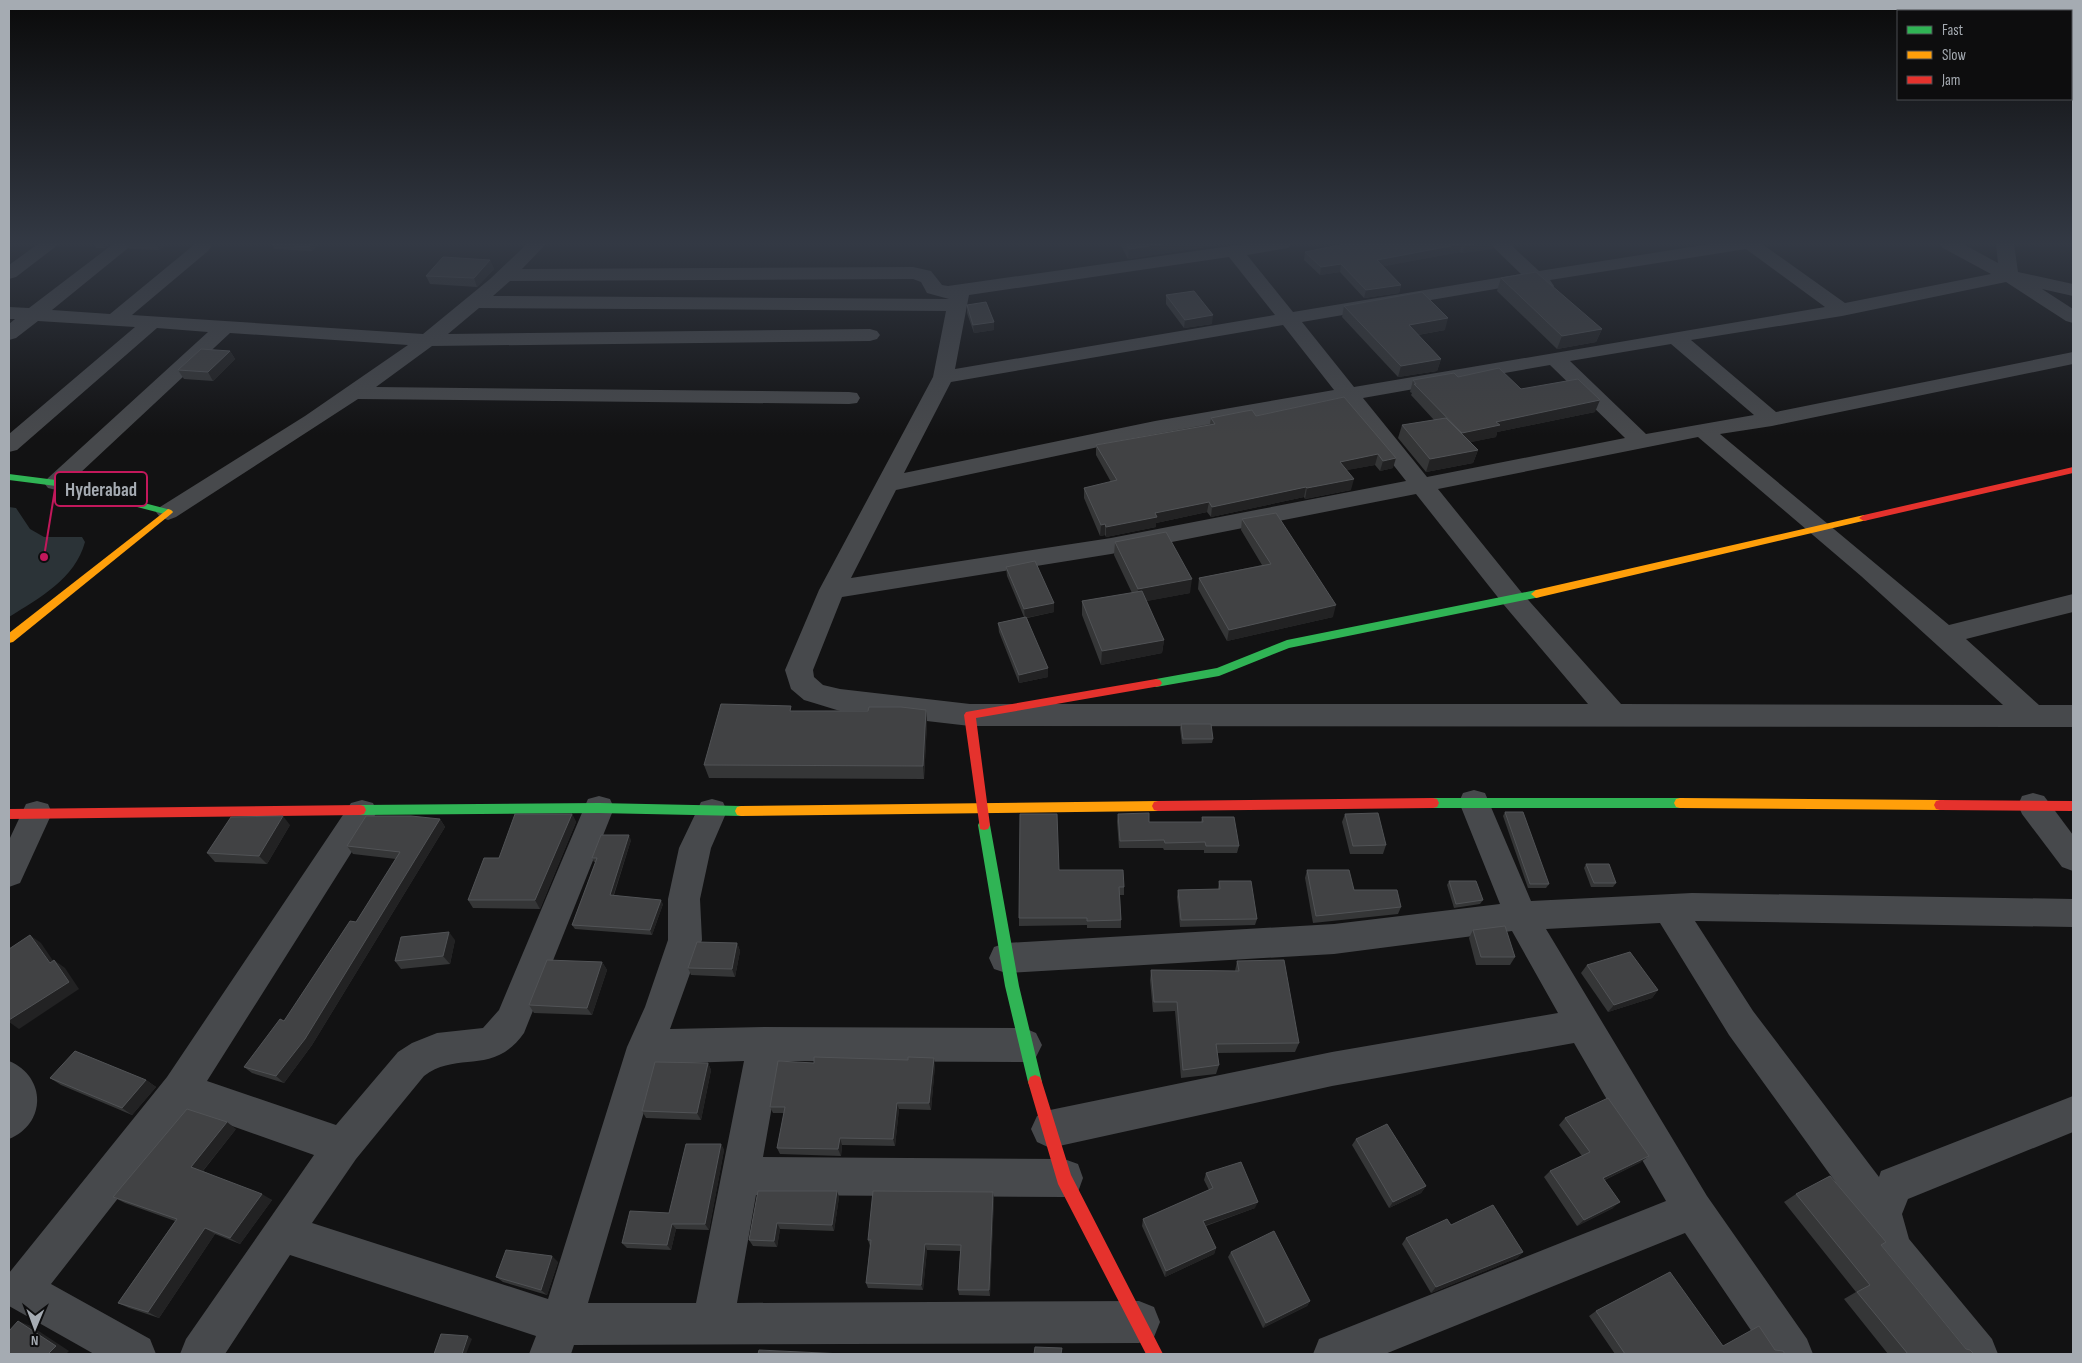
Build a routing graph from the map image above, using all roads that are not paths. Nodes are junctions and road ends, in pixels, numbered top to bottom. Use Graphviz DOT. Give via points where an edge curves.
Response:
graph roads {
  1 [pos="45,308"];
  2 [pos="129,308"];
  3 [pos="466,308"];
  4 [pos="958,308"];
  5 [pos="1280,308"];
  6 [pos="1351,308"];
  7 [pos="1839,308"];
  8 [pos="1854,308"];
  9 [pos="2058,308"];
  10 [pos="1842,310"];
  11 [pos="9,313"];
  12 [pos="36,315"];
  13 [pos="2073,317"];
  14 [pos="1289,318"];
  15 [pos="114,320"];
  16 [pos="153,322"];
  17 [pos="225,327"];
  18 [pos="9,334"];
  19 [pos="870,335"];
  20 [pos="1675,337"];
  21 [pos="428,340"];
  22 [pos="1555,358"];
  23 [pos="2073,358"];
  24 [pos="943,377"];
  25 [pos="351,394"];
  26 [pos="1348,395"];
  27 [pos="849,398"];
  28 [pos="1772,419"];
  29 [pos="1702,430"];
  30 [pos="1641,442"];
  31 [pos="9,445"];
  32 [pos="2073,470"];
  33 [pos="9,477"];
  34 [pos="56,484"];
  35 [pos="888,484"];
  36 [pos="1420,486"];
  37 [pos="168,512"];
  38 [pos="1823,528"];
  39 [pos="832,590"];
  40 [pos="1513,599"];
  41 [pos="2073,603"];
  42 [pos="1946,635"];
  43 [pos="9,639"];
  44 [pos="970,715"];
  45 [pos="1614,715"];
  46 [pos="2033,716"];
  47 [pos="2073,716"];
  48 [pos="1474,802"];
  49 [pos="2033,805"];
  50 [pos="2073,806"];
  51 [pos="599,808"];
  52 [pos="981,809"];
  53 [pos="712,810"];
  54 [pos="362,812"];
  55 [pos="23,813"];
  56 [pos="2073,858"];
  57 [pos="9,873"];
  58 [pos="1668,908"];
  59 [pos="2073,913"];
  60 [pos="1521,916"];
  61 [pos="1006,958"];
  62 [pos="1583,1024"];
  63 [pos="764,1044"];
  64 [pos="1024,1045"];
  65 [pos="645,1046"];
  66 [pos="9,1079"];
  67 [pos="180,1090"];
  68 [pos="2073,1114"];
  69 [pos="9,1121"];
  70 [pos="1050,1129"];
  71 [pos="343,1146"];
  72 [pos="740,1176"];
  73 [pos="1064,1178"];
  74 [pos="1693,1210"];
  75 [pos="1882,1213"];
  76 [pos="282,1232"];
  77 [pos="15,1297"];
  78 [pos="712,1322"];
  79 [pos="1147,1338"];
  80 [pos="555,1339"];
  81 [pos="135,1354"];
  82 [pos="201,1354"];
  83 [pos="1334,1354"];
  84 [pos="1792,1354"];
  85 [pos="1976,1354"];
  1 -- 12 [label="street"];
  2 -- 15 [label="street"];
  3 -- 21 [label="street"];
  4 -- 24 [label="street"];
  5 -- 14 [label="street"];
  6 -- 14 [label="street"];
  7 -- 10 [label="street"];
  8 -- 10 [label="street"];
  9 -- 13 [label="street"];
  10 -- 20 [label="street"];
  11 -- 12 [label="street"];
  12 -- 15 [label="street"];
  12 -- 18 [label="street"];
  14 -- 24 [label="street"];
  14 -- 26 [label="street"];
  15 -- 16 [label="street"];
  16 -- 17 [label="street"];
  16 -- 31 [label="street"];
  17 -- 21 [label="street"];
  17 -- 34 [label="street"];
  19 -- 21 [label="street"];
  20 -- 22 [label="street" via="1609,341"];
  20 -- 28 [label="street"];
  21 -- 25 [label="street"];
  22 -- 26 [label="street"];
  22 -- 30 [label="street"];
  23 -- 28 [label="street"];
  24 -- 35 [label="street"];
  25 -- 27 [label="street"];
  25 -- 37 [label="street"];
  26 -- 35 [label="street" via="1155,428"];
  26 -- 36 [label="street"];
  28 -- 29 [label="street"];
  29 -- 30 [label="street"];
  29 -- 38 [label="street"];
  30 -- 36 [label="street"];
  32 -- 38 [label="street"];
  33 -- 34 [label="street"];
  34 -- 37 [label="street"];
  35 -- 39 [label="street"];
  36 -- 39 [label="street" via="1111,546"];
  36 -- 40 [label="street"];
  37 -- 43 [label="street"];
  38 -- 40 [label="street"];
  38 -- 42 [label="street"];
  39 -- 44 [label="street" via="798,670 801,682 814,693 840,700"];
  40 -- 44 [label="street" via="1287,644 1219,672"];
  40 -- 45 [label="street"];
  41 -- 42 [label="street"];
  42 -- 46 [label="street"];
  44 -- 45 [label="street"];
  44 -- 52 [label="street"];
  45 -- 46 [label="street"];
  46 -- 47 [label="street"];
  48 -- 49 [label="street"];
  48 -- 52 [label="street"];
  48 -- 60 [label="street"];
  49 -- 50 [label="street"];
  49 -- 56 [label="street"];
  51 -- 53 [label="street"];
  51 -- 54 [label="street"];
  51 -- 71 [label="street" via="512,1021 503,1035 488,1044 425,1054 411,1064"];
  52 -- 53 [label="street"];
  52 -- 61 [label="street"];
  53 -- 65 [label="street" via="695,848 684,900 685,940 662,1010"];
  54 -- 55 [label="street"];
  54 -- 67 [label="street"];
  55 -- 57 [label="street"];
  58 -- 59 [label="street"];
  58 -- 60 [label="street"];
  58 -- 75 [label="street" via="1741,1023"];
  60 -- 61 [label="street" via="1334,939"];
  60 -- 62 [label="street"];
  61 -- 64 [label="street"];
  62 -- 70 [label="street" via="1332,1069"];
  62 -- 74 [label="street"];
  63 -- 64 [label="street"];
  63 -- 65 [label="street"];
  63 -- 72 [label="street"];
  64 -- 70 [label="street"];
  65 -- 80 [label="street"];
  66 -- 69 [label="street" via="18,1088 19,1105"];
  67 -- 71 [label="street"];
  67 -- 77 [label="street"];
  68 -- 75 [label="street" via="1895,1185"];
  70 -- 73 [label="street"];
  71 -- 76 [label="street"];
  72 -- 73 [label="street"];
  72 -- 78 [label="street"];
  73 -- 79 [label="street"];
  74 -- 83 [label="street"];
  74 -- 84 [label="street"];
  75 -- 85 [label="street" via="1893,1250"];
  76 -- 80 [label="street"];
  76 -- 82 [label="street"];
  77 -- 81 [label="street"];
  78 -- 79 [label="street"];
  78 -- 80 [label="street"];
}
